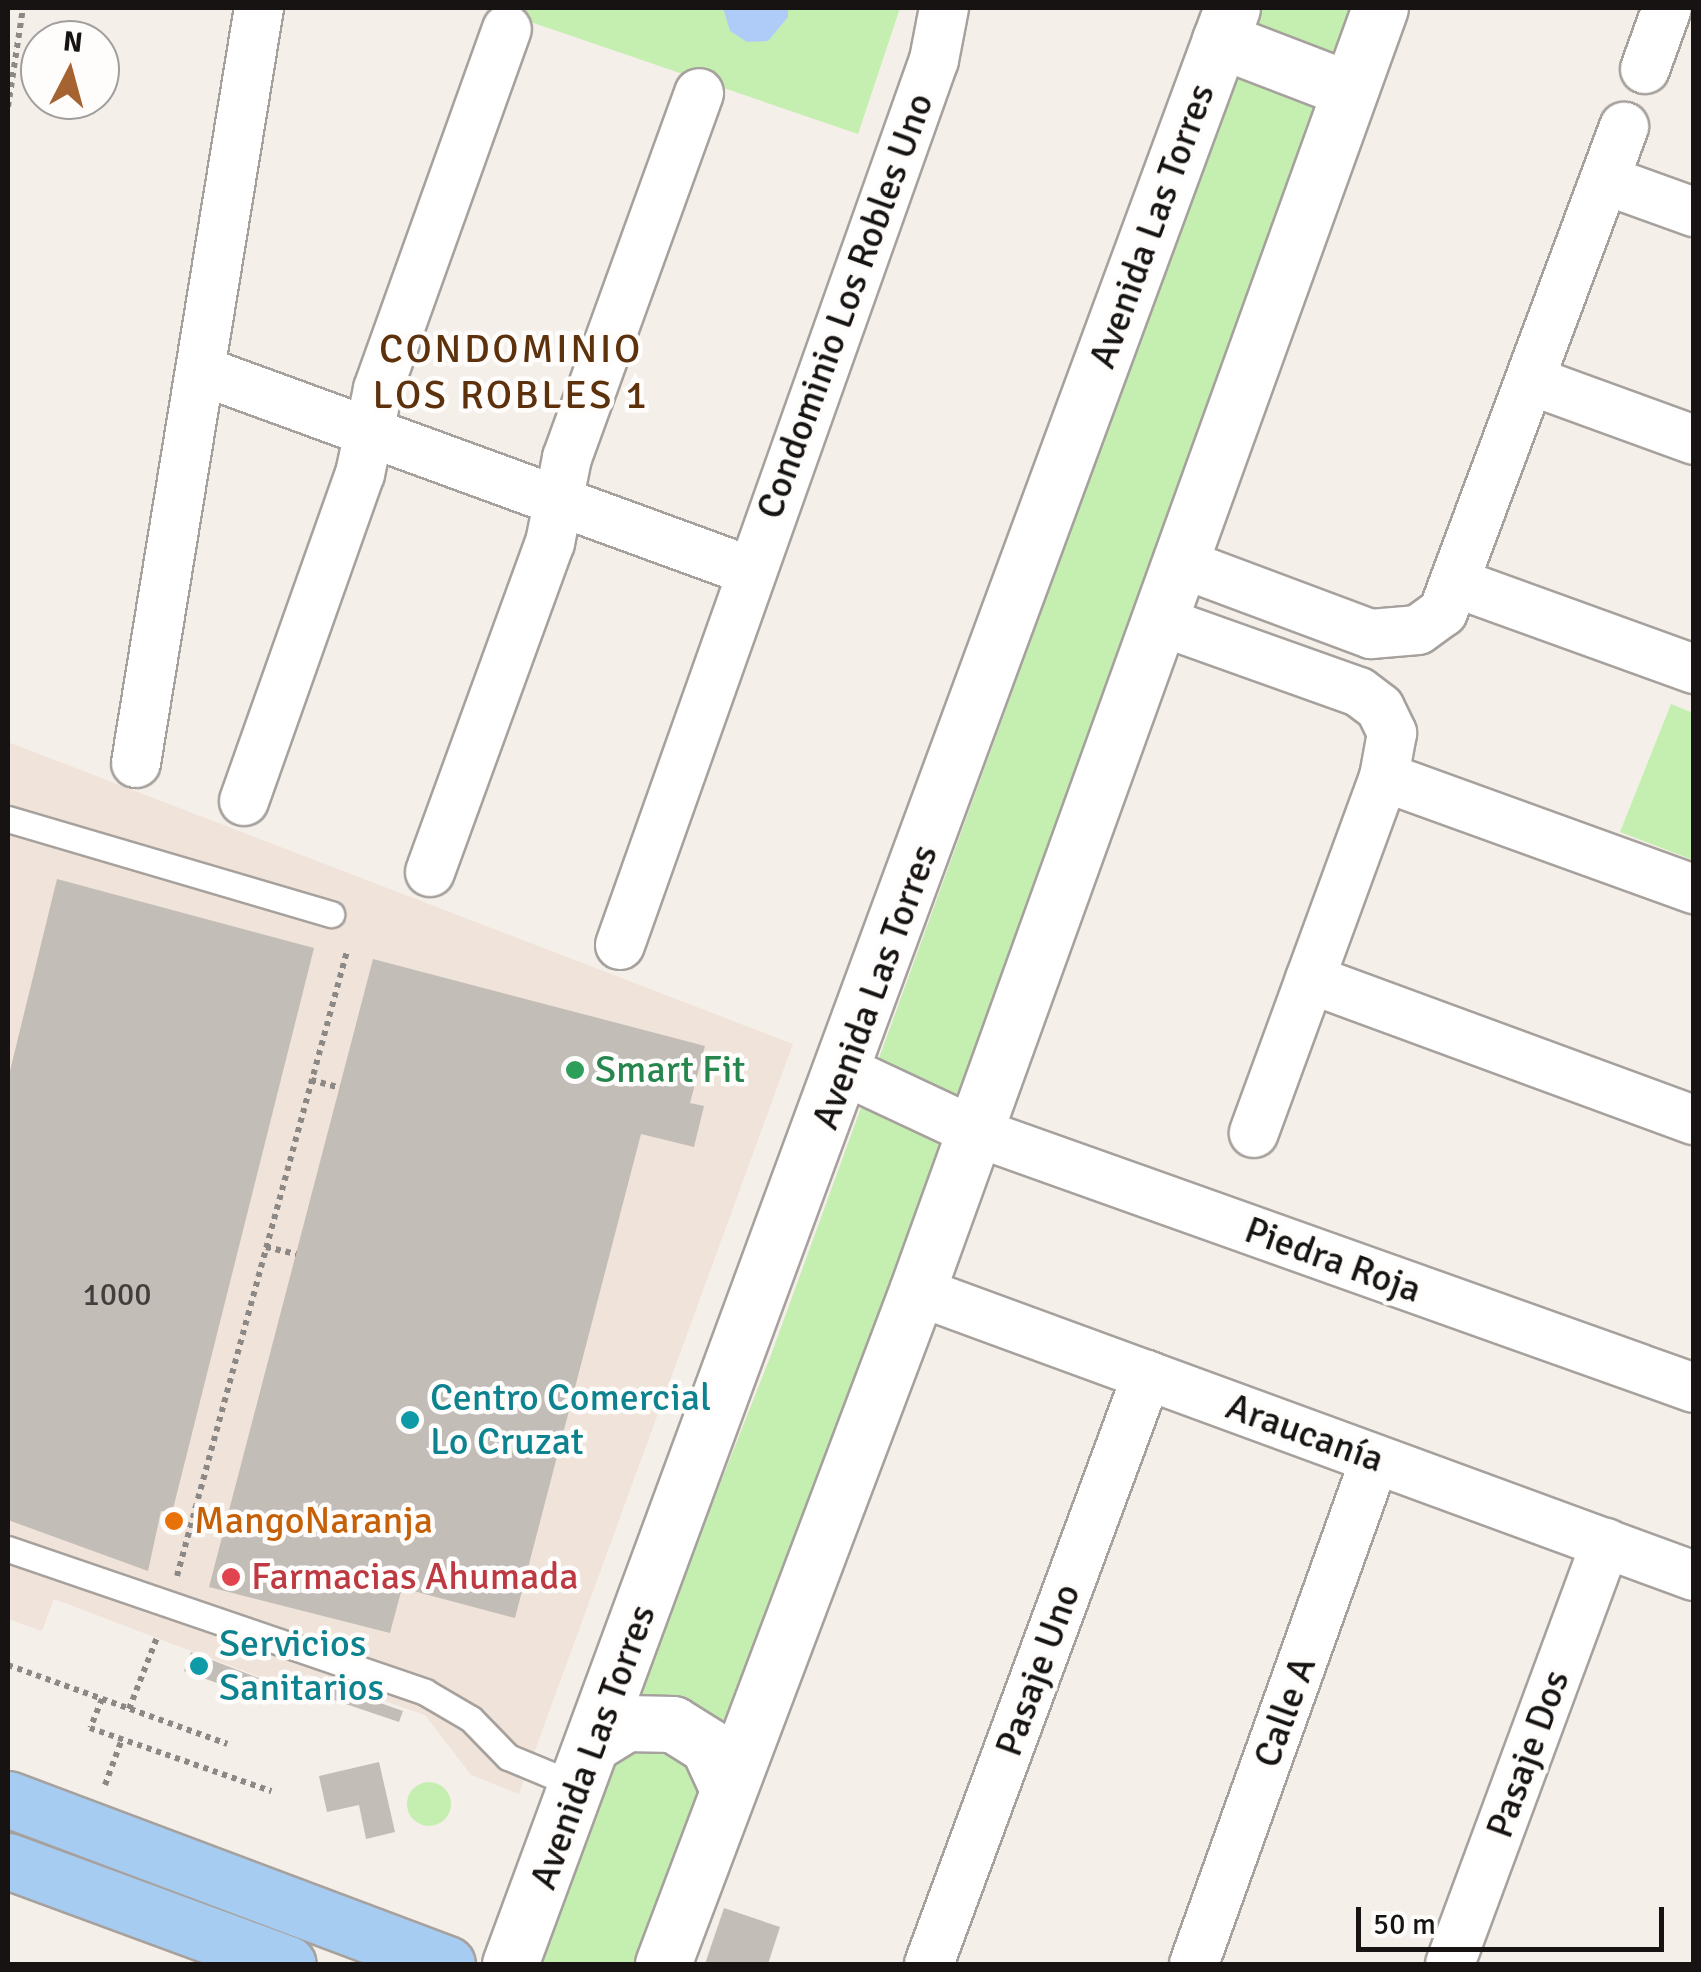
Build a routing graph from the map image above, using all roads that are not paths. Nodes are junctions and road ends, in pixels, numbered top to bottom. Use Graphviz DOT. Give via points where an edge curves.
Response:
graph roads {
  1 [pos="259,8"];
  2 [pos="1380,8"];
  3 [pos="1667,8"];
  4 [pos="1226,24"];
  5 [pos="942,25"];
  6 [pos="507,29"];
  7 [pos="1646,70"];
  8 [pos="1350,90"];
  9 [pos="699,93"];
  10 [pos="1624,127"];
  11 [pos="1604,180"];
  12 [pos="1694,212"];
  13 [pos="202,371"];
  14 [pos="1532,381"];
  15 [pos="369,432"];
  16 [pos="1694,440"];
  17 [pos="559,501"];
  18 [pos="1178,562"];
  19 [pos="750,570"];
  20 [pos="1459,584"];
  21 [pos="1158,620"];
  22 [pos="1694,669"];
  23 [pos="136,763"];
  24 [pos="1384,777"];
  25 [pos="244,801"];
  26 [pos="8,819"];
  27 [pos="430,872"];
  28 [pos="1694,889"];
  29 [pos="330,914"];
  30 [pos="620,945"];
  31 [pos="1310,979"];
  32 [pos="844,1070"];
  33 [pos="1694,1120"];
  34 [pos="973,1131"];
  35 [pos="1254,1134"];
  36 [pos="917,1290"];
  37 [pos="1147,1375"];
  38 [pos="1694,1388"];
  39 [pos="1375,1459"];
  40 [pos="1606,1544"];
  41 [pos="8,1549"];
  42 [pos="1694,1576"];
  43 [pos="586,1765"];
  44 [pos="728,1787"];
  45 [pos="8,1799"];
  46 [pos="8,1861"];
  47 [pos="288,1964"];
  48 [pos="447,1964"];
  49 [pos="510,1964"];
  50 [pos="663,1964"];
  51 [pos="929,1964"];
  52 [pos="1194,1964"];
  53 [pos="1450,1964"];
  1 -- 13 [label="street"];
  2 -- 8 [label="street"];
  3 -- 7 [label="street"];
  4 -- 8 [label="street"];
  4 -- 32 [label="street, Avenida Las Torres"];
  5 -- 19 [label="street, Condominio Los Robles Uno"];
  6 -- 15 [label="street"];
  8 -- 18 [label="street"];
  9 -- 17 [label="street" via="567,458"];
  10 -- 11 [label="street"];
  11 -- 12 [label="street"];
  11 -- 14 [label="street"];
  13 -- 15 [label="street"];
  13 -- 23 [label="street" via="188,416"];
  14 -- 16 [label="street"];
  14 -- 20 [label="street"];
  15 -- 17 [label="street"];
  15 -- 25 [label="street"];
  17 -- 19 [label="street"];
  17 -- 27 [label="street"];
  18 -- 20 [label="street" via="1387,636 1432,622"];
  18 -- 21 [label="street"];
  19 -- 30 [label="street, Condominio Los Robles Uno"];
  20 -- 22 [label="street"];
  21 -- 24 [label="street" via="1370,699 1392,733"];
  21 -- 34 [label="street"];
  24 -- 28 [label="street"];
  24 -- 31 [label="street"];
  26 -- 29 [label="lane"];
  31 -- 33 [label="street"];
  31 -- 35 [label="street"];
  32 -- 34 [label="street, Piedra Roja"];
  32 -- 43 [label="street, Avenida Las Torres"];
  34 -- 36 [label="street"];
  34 -- 38 [label="street, Piedra Roja"];
  36 -- 37 [label="street, Araucanía"];
  36 -- 44 [label="street"];
  37 -- 39 [label="street, Araucanía"];
  37 -- 51 [label="street, Pasaje Uno"];
  39 -- 40 [label="street, Araucanía"];
  39 -- 52 [label="street, Calle A"];
  40 -- 42 [label="street, Araucanía"];
  40 -- 53 [label="street, Pasaje Dos"];
  41 -- 43 [label="lane" via="426,1692 471,1720 508,1757"];
  43 -- 44 [label="street" via="626,1724 673,1724 708,1746"];
  43 -- 49 [label="street, Avenida Las Torres"];
  44 -- 50 [label="street"];
  45 -- 48 [label="main road"];
  46 -- 47 [label="main road"];
}
